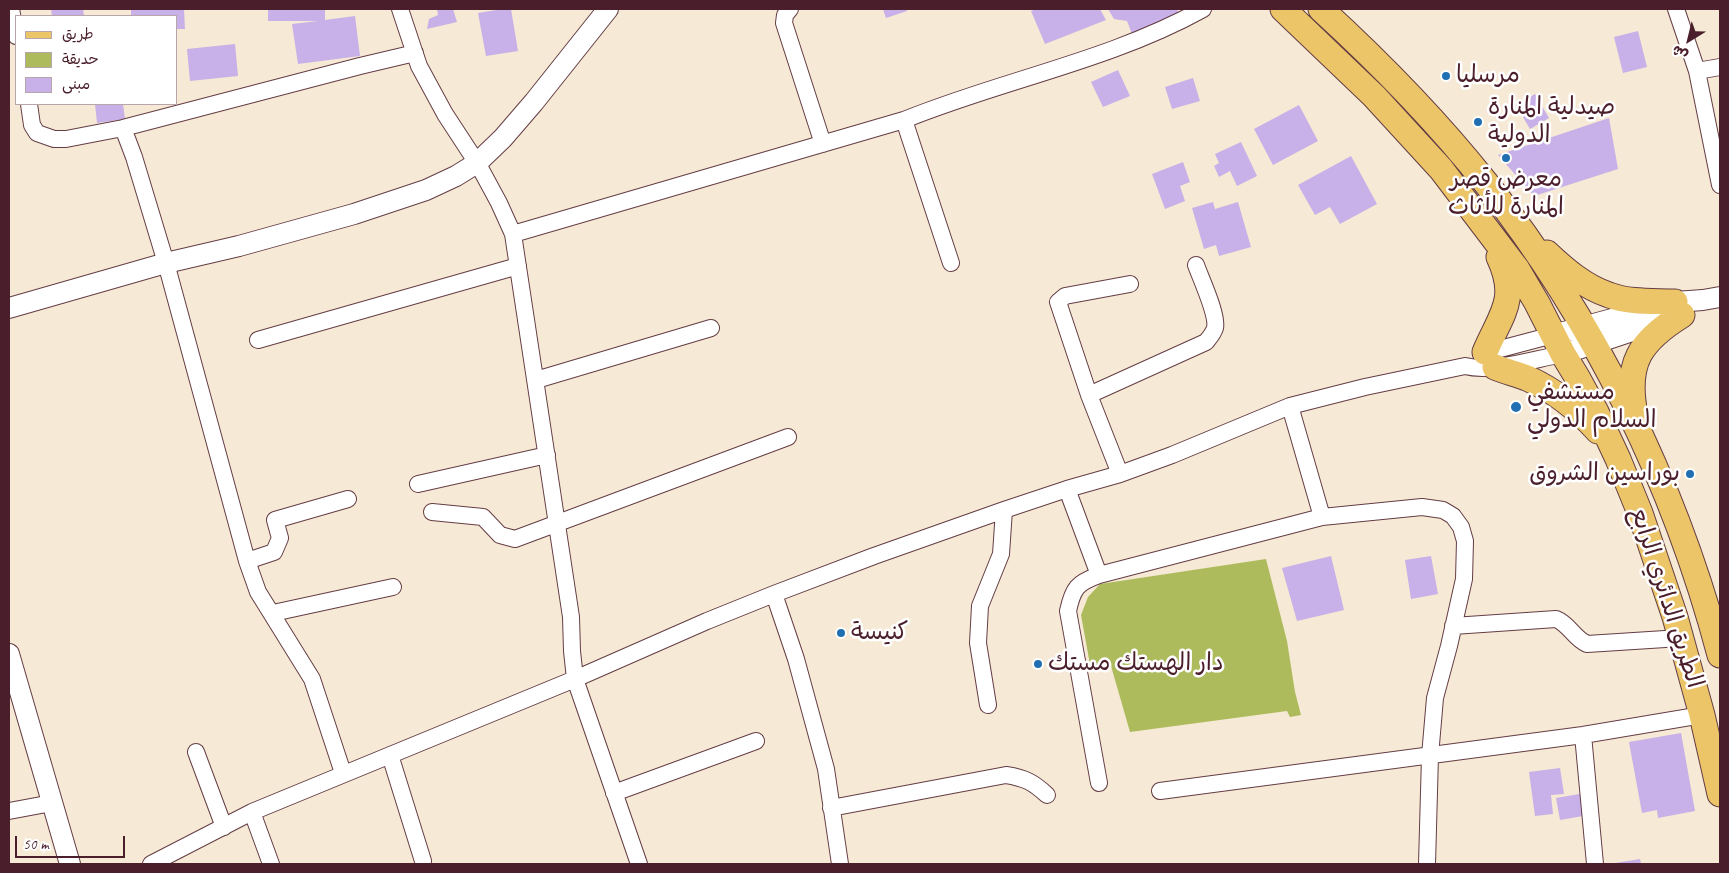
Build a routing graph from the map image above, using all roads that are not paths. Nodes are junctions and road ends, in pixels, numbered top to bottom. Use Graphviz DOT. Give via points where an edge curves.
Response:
graph roads {
  1 [pos="11,9"];
  2 [pos="400,9"];
  3 [pos="608,9"];
  4 [pos="790,9"];
  5 [pos="1203,9"];
  6 [pos="1283,9"];
  7 [pos="1322,9"];
  8 [pos="1676,9"];
  9 [pos="15,31"];
  10 [pos="415,53"];
  11 [pos="1720,67"];
  12 [pos="1697,71"];
  13 [pos="29,105"];
  14 [pos="904,120"];
  15 [pos="123,128"];
  16 [pos="824,144"];
  17 [pos="477,163"];
  18 [pos="1720,185"];
  19 [pos="1510,216"];
  20 [pos="1490,232"];
  21 [pos="513,234"];
  22 [pos="166,263"];
  23 [pos="951,263"];
  24 [pos="1196,265"];
  25 [pos="518,266"];
  26 [pos="1130,284"];
  27 [pos="1712,299"];
  28 [pos="9,308"];
  29 [pos="1679,308"];
  30 [pos="711,328"];
  31 [pos="1589,335"];
  32 [pos="258,340"];
  33 [pos="1558,344"];
  34 [pos="1490,359"];
  35 [pos="536,380"];
  36 [pos="1089,395"];
  37 [pos="1290,406"];
  38 [pos="1639,436"];
  39 [pos="788,437"];
  40 [pos="546,455"];
  41 [pos="1618,459"];
  42 [pos="1120,474"];
  43 [pos="418,484"];
  44 [pos="1067,489"];
  45 [pos="348,499"];
  46 [pos="1004,510"];
  47 [pos="432,512"];
  48 [pos="1322,516"];
  49 [pos="556,523"];
  50 [pos="246,561"];
  51 [pos="1099,575"];
  52 [pos="392,586"];
  53 [pos="774,594"];
  54 [pos="273,613"];
  55 [pos="1453,626"];
  56 [pos="1681,638"];
  57 [pos="9,654"];
  58 [pos="1720,654"];
  59 [pos="574,679"];
  60 [pos="988,705"];
  61 [pos="1702,715"];
  62 [pos="1583,735"];
  63 [pos="756,741"];
  64 [pos="196,752"];
  65 [pos="390,755"];
  66 [pos="1430,756"];
  67 [pos="343,773"];
  68 [pos="1099,783"];
  69 [pos="1160,791"];
  70 [pos="614,793"];
  71 [pos="1720,794"];
  72 [pos="1047,795"];
  73 [pos="52,803"];
  74 [pos="831,808"];
  75 [pos="9,811"];
  76 [pos="252,812"];
  77 [pos="224,827"];
  78 [pos="423,862"];
  79 [pos="70,864"];
  80 [pos="151,864"];
  81 [pos="272,864"];
  82 [pos="639,864"];
  83 [pos="840,864"];
  84 [pos="1427,864"];
  85 [pos="1595,864"];
  1 -- 9 [label="street"];
  2 -- 10 [label="street"];
  3 -- 17 [label="street" via="534,102"];
  4 -- 16 [label="street" via="784,23"];
  5 -- 14 [label="street" via="1176,24 1054,70 944,104"];
  6 -- 20 [label="main road, الطريق الدائري الرابع" via="1412,136"];
  7 -- 19 [label="main road, الطريق الدائري الرابع" via="1399,83 1485,182"];
  8 -- 12 [label="street"];
  10 -- 15 [label="street"];
  10 -- 17 [label="street" via="445,114"];
  11 -- 12 [label="street"];
  12 -- 18 [label="street"];
  13 -- 15 [label="street" via="32,125 37,134 44,137 66,139"];
  14 -- 16 [label="street"];
  14 -- 23 [label="street"];
  15 -- 22 [label="street"];
  16 -- 21 [label="street"];
  17 -- 21 [label="street"];
  17 -- 22 [label="street" via="456,176 398,200 239,246"];
  19 -- 29 [label="main road" via="1565,270 1585,284 1608,295"];
  19 -- 31 [label="main road, الطريق الدائري الرابع"];
  20 -- 33 [label="main road, الطريق الدائري الرابع" via="1517,269"];
  20 -- 34 [label="main road" via="1509,290"];
  21 -- 25 [label="street"];
  22 -- 28 [label="street"];
  22 -- 50 [label="street"];
  24 -- 36 [label="street" via="1215,317 1212,335 1206,342"];
  25 -- 32 [label="street"];
  25 -- 35 [label="street"];
  26 -- 36 [label="street" via="1065,296 1058,302"];
  27 -- 29 [label="street"];
  29 -- 31 [label="street"];
  29 -- 38 [label="main road" via="1646,344 1632,370 1631,386"];
  30 -- 35 [label="street"];
  31 -- 33 [label="street"];
  31 -- 38 [label="main road, الطريق الدائري الرابع"];
  33 -- 34 [label="street"];
  33 -- 41 [label="main road, الطريق الدائري الرابع"];
  34 -- 37 [label="street" via="1477,369 1465,366"];
  34 -- 41 [label="main road" via="1569,403 1602,436"];
  35 -- 40 [label="street"];
  36 -- 42 [label="street"];
  37 -- 42 [label="street"];
  37 -- 48 [label="street"];
  38 -- 58 [label="main road, الطريق الدائري الرابع" via="1684,540"];
  39 -- 49 [label="street"];
  40 -- 43 [label="street"];
  40 -- 49 [label="street"];
  41 -- 56 [label="main road, الطريق الدائري الرابع" via="1656,557"];
  42 -- 44 [label="street"];
  44 -- 46 [label="street"];
  44 -- 51 [label="street"];
  45 -- 50 [label="street" via="275,520 280,538 274,552"];
  46 -- 53 [label="street"];
  46 -- 60 [label="street" via="1001,554 980,606 978,643"];
  47 -- 49 [label="street" via="483,517 500,535 515,539"];
  48 -- 51 [label="street"];
  48 -- 55 [label="street" via="1422,507 1443,510 1453,516 1465,540 1464,579"];
  49 -- 59 [label="street" via="571,617"];
  50 -- 54 [label="street" via="258,592"];
  51 -- 68 [label="street" via="1084,580 1072,594 1068,611"];
  52 -- 54 [label="street"];
  53 -- 59 [label="street"];
  53 -- 74 [label="street" via="796,659 824,762"];
  54 -- 67 [label="street" via="312,679"];
  55 -- 56 [label="street" via="1556,620 1587,644"];
  55 -- 66 [label="street" via="1435,698"];
  56 -- 61 [label="main road, الطريق الدائري الرابع"];
  57 -- 73 [label="street"];
  59 -- 65 [label="street"];
  59 -- 70 [label="street"];
  61 -- 62 [label="street"];
  61 -- 71 [label="main road, الطريق الدائري الرابع"];
  62 -- 66 [label="street"];
  62 -- 85 [label="street"];
  63 -- 70 [label="street"];
  64 -- 77 [label="street"];
  65 -- 67 [label="street"];
  65 -- 78 [label="street"];
  66 -- 69 [label="street"];
  66 -- 84 [label="street"];
  67 -- 76 [label="street"];
  70 -- 82 [label="street"];
  72 -- 74 [label="street" via="1033,783 1006,775"];
  73 -- 75 [label="street"];
  73 -- 79 [label="street"];
  74 -- 83 [label="street"];
  76 -- 77 [label="street"];
  76 -- 81 [label="street"];
  77 -- 80 [label="street"];
}
